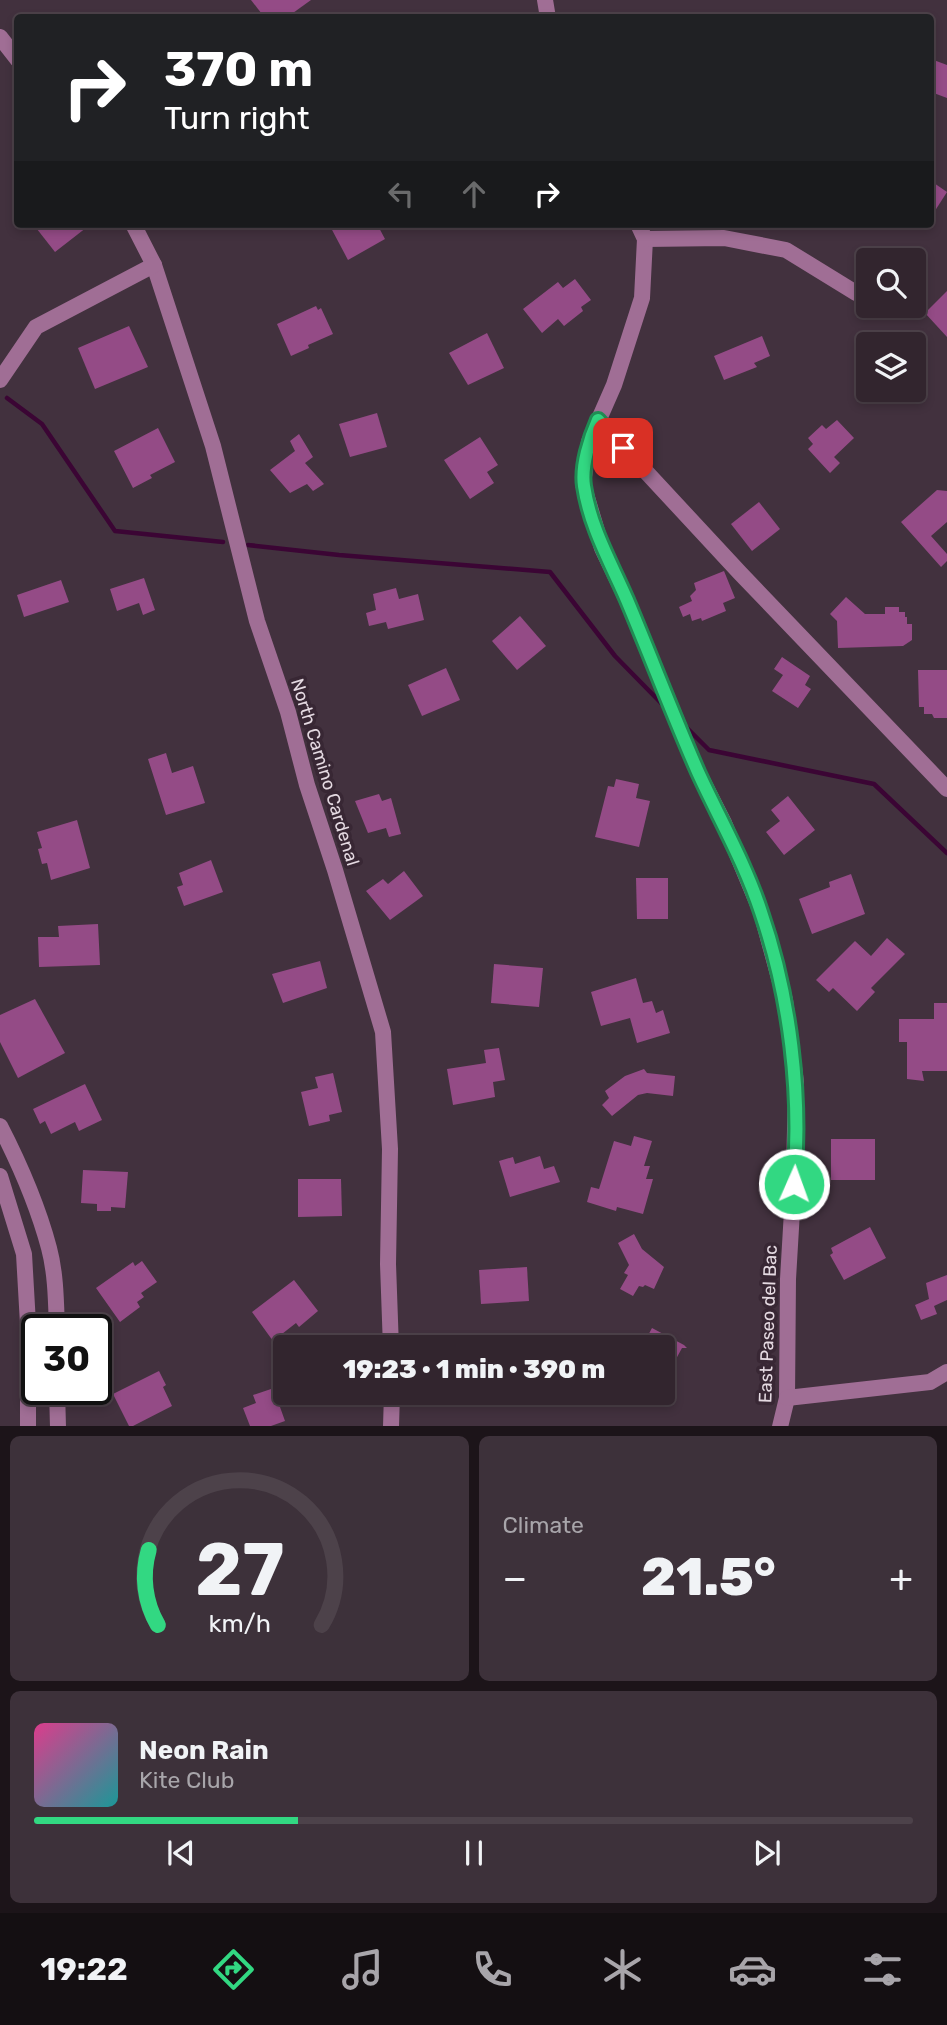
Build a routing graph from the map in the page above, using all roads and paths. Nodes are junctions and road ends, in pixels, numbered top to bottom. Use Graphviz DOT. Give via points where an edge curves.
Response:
graph roads {
  1 [pos="0,37"];
  2 [pos="14,56"];
  3 [pos="134,228"];
  4 [pos="642,232"];
  5 [pos="154,265"];
  6 [pos="856,293"];
  7 [pos="0,380"];
  8 [pos="598,420"];
  9 [pos="947,789"];
  10 [pos="0,1126"];
  11 [pos="0,1176"];
  12 [pos="56,1314"];
  13 [pos="391,1335"];
  14 [pos="947,1372"];
  15 [pos="787,1398"];
  16 [pos="58,1405"];
  17 [pos="392,1405"];
  18 [pos="28,1426"];
  19 [pos="58,1426"];
  20 [pos="391,1426"];
  21 [pos="780,1426"];
  1 -- 2 [label="street"];
  3 -- 5 [label="street, North Camino Cardenal"];
  4 -- 6 [label="street" via="724,238 786,250"];
  4 -- 8 [label="street, East Paseo del Bac" via="642,298"];
  5 -- 7 [label="street" via="36,327"];
  5 -- 13 [label="street, North Camino Cardenal" via="213,446 257,621 383,1032 390,1149"];
  8 -- 9 [label="street"];
  8 -- 15 [label="street, East Paseo del Bac" via="589,442 583,484 602,548 761,912 785,1000 796,1082"];
  10 -- 12 [label="street" via="17,1158 49,1249"];
  11 -- 18 [label="street" via="24,1254"];
  14 -- 15 [label="street" via="930,1382"];
  15 -- 21 [label="street, East Paseo del Bac"];
  16 -- 19 [label="street"];
  17 -- 20 [label="street"];
}
